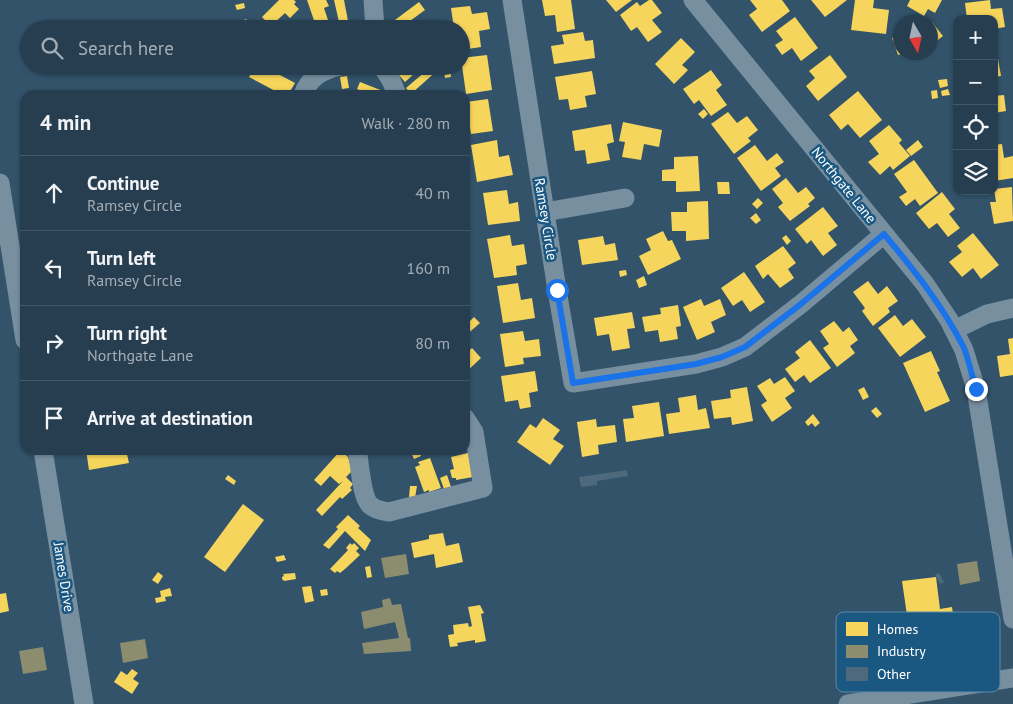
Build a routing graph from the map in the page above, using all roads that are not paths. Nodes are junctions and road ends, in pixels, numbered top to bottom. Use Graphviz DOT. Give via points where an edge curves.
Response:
graph roads {
  1 [pos="373,0"];
  2 [pos="512,0"];
  3 [pos="693,0"];
  4 [pos="374,20"];
  5 [pos="317,75"];
  6 [pos="388,75"];
  7 [pos="305,90"];
  8 [pos="395,90"];
  9 [pos="0,183"];
  10 [pos="625,198"];
  11 [pos="545,212"];
  12 [pos="884,234"];
  13 [pos="1013,308"];
  14 [pos="20,309"];
  15 [pos="954,330"];
  16 [pos="470,426"];
  17 [pos="44,455"];
  18 [pos="359,455"];
  19 [pos="1006,528"];
  20 [pos="1013,619"];
  21 [pos="1013,678"];
  22 [pos="1000,680"];
  23 [pos="924,692"];
  24 [pos="84,704"];
  25 [pos="848,704"];
  1 -- 4 [label="street"];
  2 -- 11 [label="street, Ramsey Circle"];
  3 -- 12 [label="street, Northgate Lane"];
  5 -- 7 [label="street"];
  6 -- 8 [label="street"];
  9 -- 14 [label="street"];
  10 -- 11 [label="street"];
  11 -- 12 [label="street, Ramsey Circle" via="573,383 696,364 745,347"];
  12 -- 15 [label="street, Northgate Lane" via="925,284"];
  13 -- 15 [label="street" via="988,314"];
  15 -- 19 [label="street, Northgate Lane" via="976,389"];
  16 -- 18 [label="street" via="474,432 483,488 389,512 380,510 365,498"];
  17 -- 24 [label="street, James Drive"];
  19 -- 20 [label="street, Northgate Lane"];
  21 -- 22 [label="street"];
  23 -- 25 [label="street"];
}
